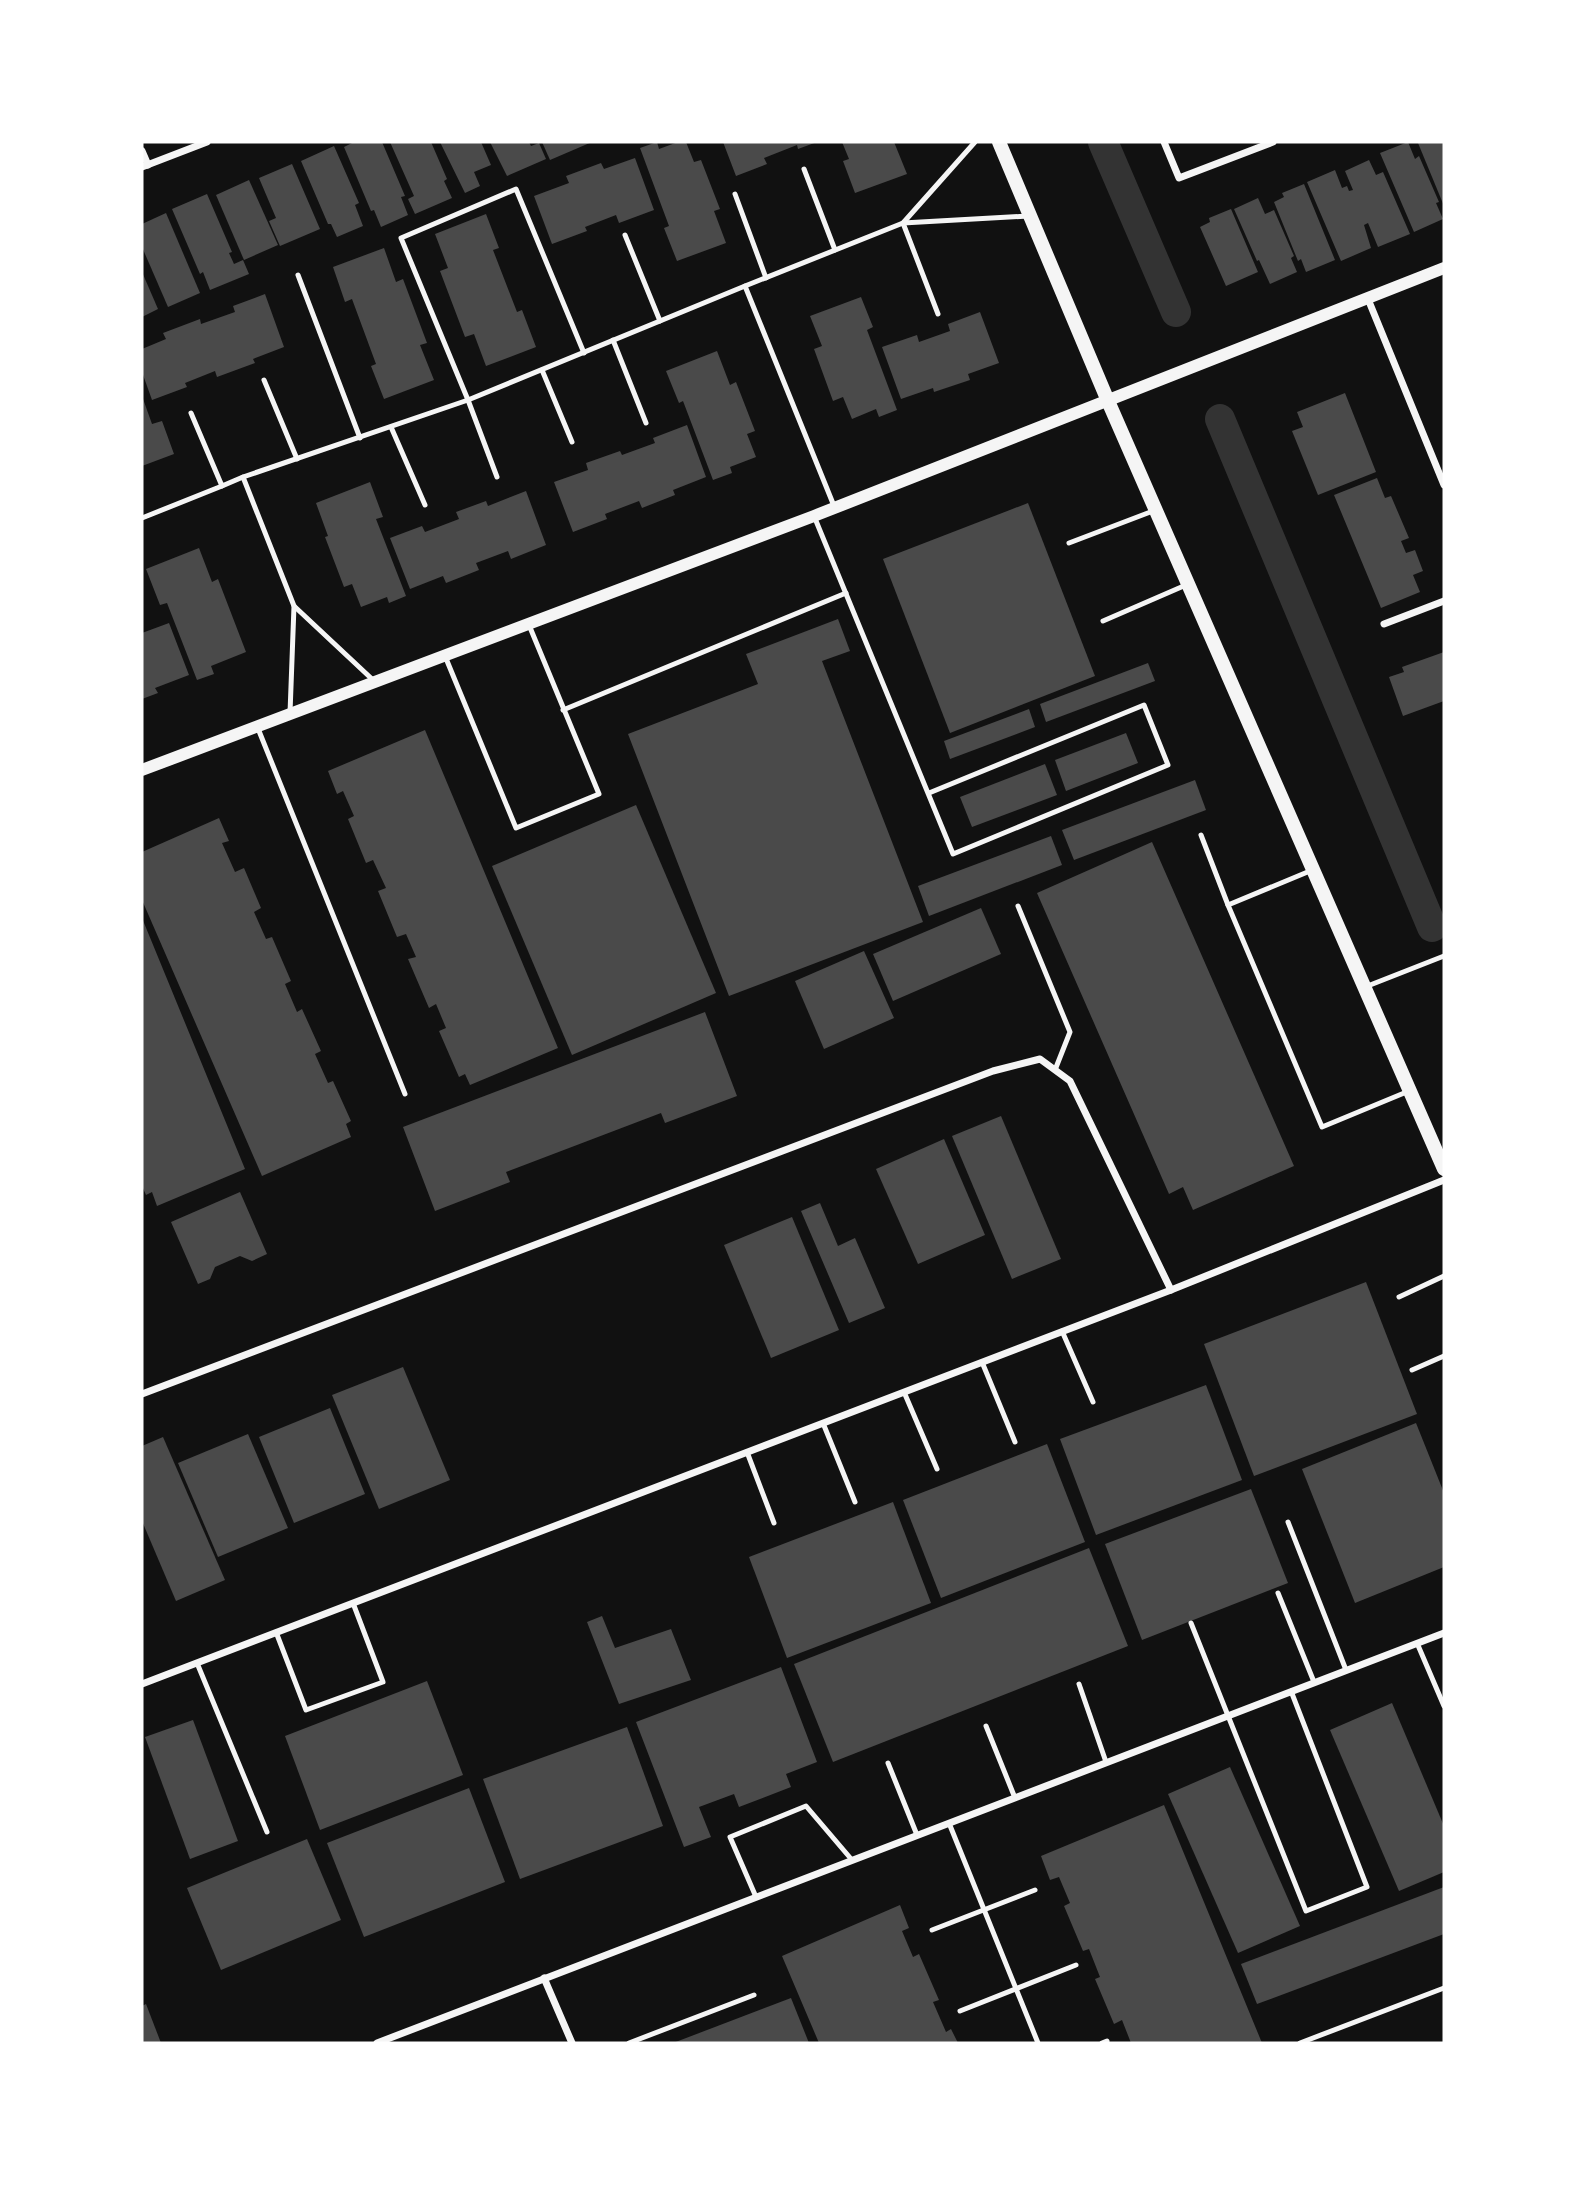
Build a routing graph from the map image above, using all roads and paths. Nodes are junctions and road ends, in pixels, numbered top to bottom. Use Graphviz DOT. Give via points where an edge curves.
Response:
graph roads {
  1 [pos="207,142"];
  2 [pos="975,142"];
  3 [pos="999,142"];
  4 [pos="1164,142"];
  5 [pos="1273,142"];
  6 [pos="142,151"];
  7 [pos="145,166"];
  8 [pos="804,169"];
  9 [pos="736,194"];
  10 [pos="1031,216"];
  11 [pos="903,223"];
  12 [pos="625,235"];
  13 [pos="835,250"];
  14 [pos="1444,268"];
  15 [pos="298,275"];
  16 [pos="766,278"];
  17 [pos="745,286"];
  18 [pos="1368,299"];
  19 [pos="938,314"];
  20 [pos="660,321"];
  21 [pos="613,340"];
  22 [pos="583,353"];
  23 [pos="542,370"];
  24 [pos="264,380"];
  25 [pos="468,400"];
  26 [pos="1108,401"];
  27 [pos="191,413"];
  28 [pos="646,423"];
  29 [pos="391,427"];
  30 [pos="360,438"];
  31 [pos="572,442"];
  32 [pos="297,459"];
  33 [pos="243,477"];
  34 [pos="497,477"];
  35 [pos="1444,485"];
  36 [pos="222,486"];
  37 [pos="425,505"];
  38 [pos="835,508"];
  39 [pos="1156,510"];
  40 [pos="814,516"];
  41 [pos="142,518"];
  42 [pos="1069,543"];
  43 [pos="1189,584"];
  44 [pos="846,593"];
  45 [pos="1444,601"];
  46 [pos="294,606"];
  47 [pos="1103,621"];
  48 [pos="528,624"];
  49 [pos="1384,624"];
  50 [pos="444,656"];
  51 [pos="375,682"];
  52 [pos="564,710"];
  53 [pos="290,713"];
  54 [pos="257,726"];
  55 [pos="142,770"];
  56 [pos="929,793"];
  57 [pos="1201,835"];
  58 [pos="1313,870"];
  59 [pos="1228,905"];
  60 [pos="1018,906"];
  61 [pos="1444,956"];
  62 [pos="1365,987"];
  63 [pos="1055,1070"];
  64 [pos="1410,1090"];
  65 [pos="405,1094"];
  66 [pos="1444,1170"];
  67 [pos="1444,1180"];
  68 [pos="1444,1276"];
  69 [pos="1171,1290"];
  70 [pos="1399,1297"];
  71 [pos="1062,1331"];
  72 [pos="1444,1356"];
  73 [pos="982,1362"];
  74 [pos="1412,1370"];
  75 [pos="904,1392"];
  76 [pos="142,1394"];
  77 [pos="1093,1402"];
  78 [pos="823,1423"];
  79 [pos="1015,1442"];
  80 [pos="747,1452"];
  81 [pos="937,1469"];
  82 [pos="855,1502"];
  83 [pos="1288,1522"];
  84 [pos="774,1523"];
  85 [pos="1278,1593"];
  86 [pos="353,1603"];
  87 [pos="1191,1623"];
  88 [pos="276,1633"];
  89 [pos="1444,1633"];
  90 [pos="1417,1643"];
  91 [pos="197,1663"];
  92 [pos="1346,1670"];
  93 [pos="1314,1682"];
  94 [pos="142,1684"];
  95 [pos="1079,1684"];
  96 [pos="1292,1691"];
  97 [pos="1444,1706"];
  98 [pos="1228,1716"];
  99 [pos="986,1726"];
  100 [pos="1107,1762"];
  101 [pos="888,1763"];
  102 [pos="1015,1798"];
  103 [pos="949,1823"];
  104 [pos="267,1832"];
  105 [pos="917,1835"];
  106 [pos="852,1860"];
  107 [pos="1035,1889"];
  108 [pos="756,1897"];
  109 [pos="984,1910"];
  110 [pos="932,1930"];
  111 [pos="1076,1965"];
  112 [pos="544,1978"];
  113 [pos="1444,1988"];
  114 [pos="1017,1989"];
  115 [pos="754,1995"];
  116 [pos="960,2011"];
  117 [pos="377,2043"];
  118 [pos="572,2043"];
  119 [pos="629,2043"];
  120 [pos="1038,2043"];
  121 [pos="1300,2043"];
  1 -- 7 [label="street"];
  2 -- 11 [label="lane"];
  3 -- 10 [label="main road"];
  4 -- 5 [label="street" via="1179,178"];
  6 -- 7 [label="street"];
  8 -- 13 [label="lane"];
  9 -- 16 [label="lane"];
  10 -- 11 [label="lane"];
  10 -- 26 [label="main road"];
  11 -- 13 [label="lane"];
  11 -- 19 [label="lane"];
  12 -- 20 [label="lane"];
  13 -- 16 [label="lane"];
  14 -- 18 [label="street"];
  15 -- 30 [label="lane"];
  16 -- 17 [label="lane"];
  17 -- 20 [label="lane"];
  17 -- 38 [label="lane"];
  18 -- 26 [label="street"];
  18 -- 35 [label="street"];
  20 -- 21 [label="lane"];
  21 -- 22 [label="lane"];
  21 -- 28 [label="lane"];
  22 -- 23 [label="lane"];
  22 -- 25 [label="lane" via="516,189 401,238"];
  23 -- 25 [label="lane"];
  23 -- 31 [label="lane"];
  24 -- 32 [label="lane"];
  25 -- 29 [label="lane"];
  25 -- 34 [label="lane"];
  26 -- 38 [label="street"];
  26 -- 39 [label="main road"];
  27 -- 36 [label="lane"];
  29 -- 30 [label="lane"];
  29 -- 37 [label="lane"];
  30 -- 32 [label="lane"];
  32 -- 33 [label="lane"];
  33 -- 36 [label="lane"];
  33 -- 46 [label="lane"];
  36 -- 41 [label="lane"];
  38 -- 40 [label="street"];
  39 -- 42 [label="lane"];
  39 -- 43 [label="main road"];
  40 -- 44 [label="lane"];
  40 -- 48 [label="street"];
  43 -- 47 [label="lane"];
  43 -- 58 [label="main road"];
  44 -- 52 [label="lane"];
  44 -- 56 [label="lane"];
  45 -- 49 [label="street"];
  46 -- 51 [label="lane"];
  46 -- 53 [label="lane"];
  48 -- 50 [label="street"];
  48 -- 52 [label="lane"];
  50 -- 51 [label="street"];
  50 -- 52 [label="lane" via="516,828 599,794"];
  51 -- 53 [label="street"];
  53 -- 54 [label="street"];
  54 -- 55 [label="street"];
  54 -- 65 [label="lane"];
  56 -- 56 [label="lane" via="953,854 1168,765 1144,705"];
  57 -- 59 [label="lane"];
  58 -- 59 [label="lane"];
  58 -- 62 [label="main road"];
  59 -- 64 [label="lane" via="1322,1127"];
  60 -- 63 [label="lane" via="1070,1032"];
  61 -- 62 [label="lane"];
  62 -- 64 [label="main road"];
  63 -- 69 [label="street" via="1070,1081"];
  63 -- 76 [label="street" via="1040,1059 993,1071"];
  64 -- 66 [label="main road"];
  67 -- 69 [label="street"];
  68 -- 70 [label="lane"];
  69 -- 71 [label="street"];
  71 -- 73 [label="street"];
  71 -- 77 [label="lane"];
  72 -- 74 [label="lane"];
  73 -- 75 [label="street"];
  73 -- 79 [label="lane"];
  75 -- 78 [label="street"];
  75 -- 81 [label="lane"];
  78 -- 80 [label="street"];
  78 -- 82 [label="lane"];
  80 -- 84 [label="lane"];
  80 -- 86 [label="street"];
  83 -- 92 [label="lane"];
  85 -- 93 [label="lane"];
  86 -- 88 [label="street"];
  86 -- 88 [label="lane" via="383,1682 306,1710"];
  87 -- 98 [label="lane"];
  88 -- 91 [label="street"];
  89 -- 90 [label="street"];
  90 -- 92 [label="street"];
  90 -- 97 [label="lane"];
  91 -- 94 [label="street"];
  91 -- 104 [label="lane"];
  92 -- 93 [label="street"];
  93 -- 96 [label="street"];
  95 -- 100 [label="lane"];
  96 -- 98 [label="street"];
  96 -- 98 [label="lane" via="1367,1887 1307,1911"];
  98 -- 100 [label="street"];
  99 -- 102 [label="lane"];
  100 -- 102 [label="street"];
  101 -- 105 [label="lane"];
  102 -- 103 [label="street"];
  103 -- 105 [label="street"];
  103 -- 109 [label="lane"];
  105 -- 106 [label="street"];
  106 -- 108 [label="street"];
  106 -- 108 [label="lane" via="806,1806 730,1836"];
  107 -- 109 [label="lane"];
  108 -- 112 [label="street"];
  109 -- 110 [label="lane"];
  109 -- 114 [label="lane"];
  111 -- 114 [label="lane"];
  112 -- 117 [label="street"];
  112 -- 118 [label="street"];
  113 -- 121 [label="lane"];
  114 -- 116 [label="lane"];
  114 -- 120 [label="lane"];
  115 -- 119 [label="lane"];
}
